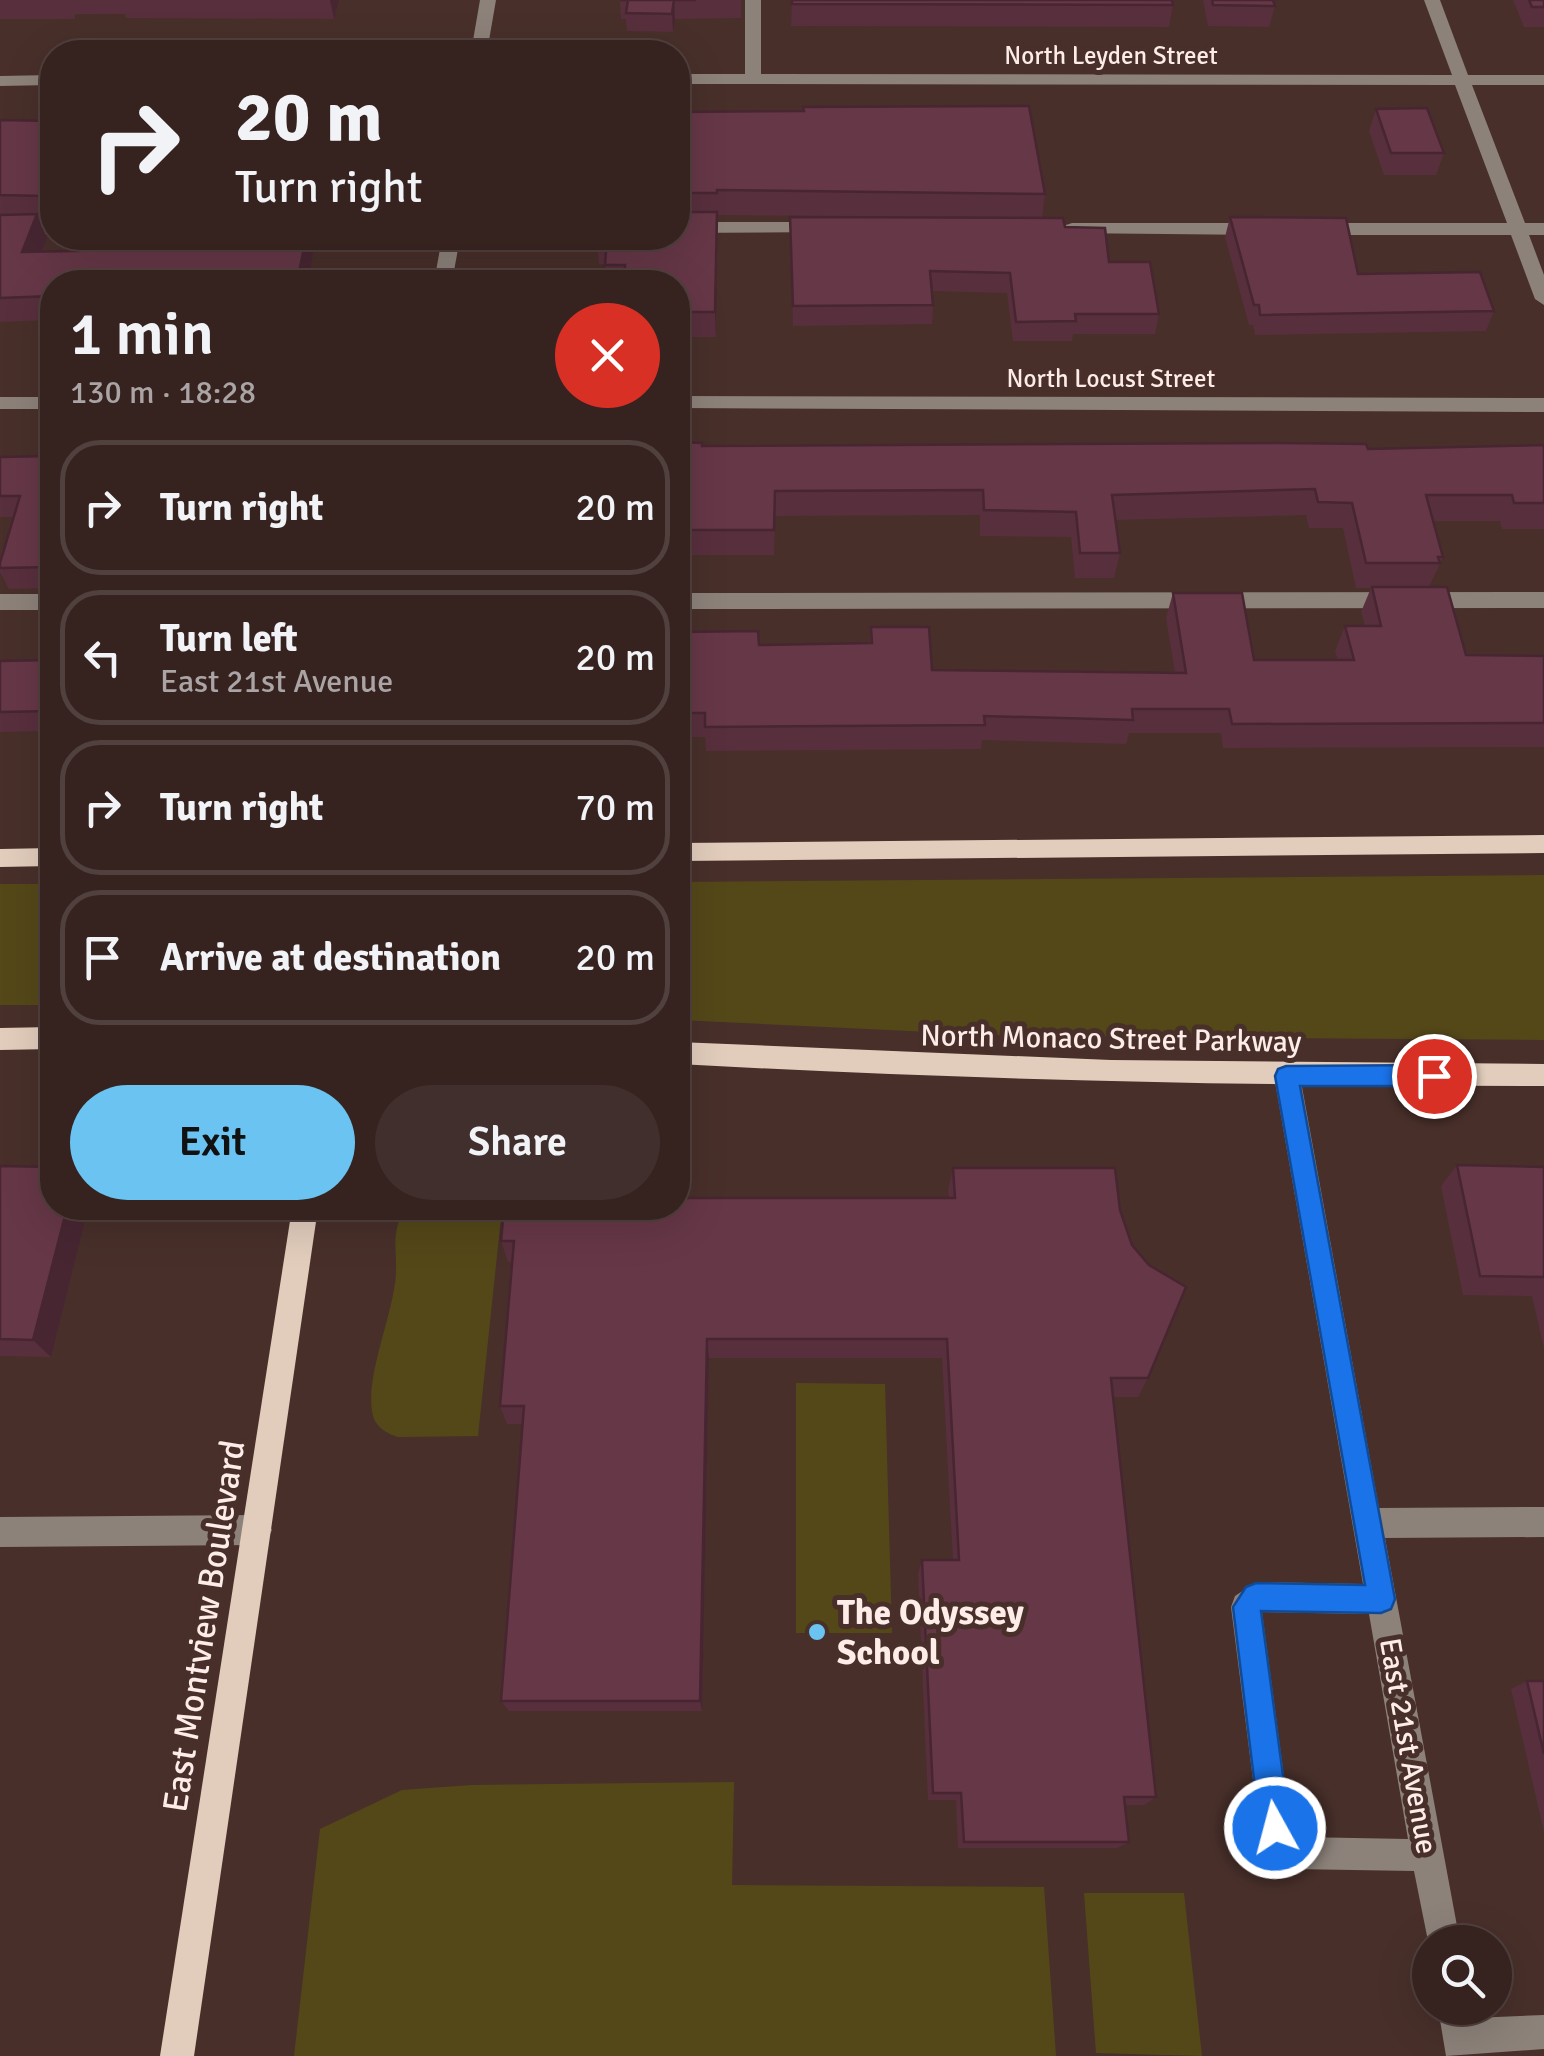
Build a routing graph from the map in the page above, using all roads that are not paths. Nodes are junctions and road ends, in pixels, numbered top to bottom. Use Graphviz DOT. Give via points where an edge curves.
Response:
graph roads {
  1 [pos="488,0"];
  2 [pos="753,0"];
  3 [pos="1432,0"];
  4 [pos="481,40"];
  5 [pos="40,80"];
  6 [pos="690,80"];
  7 [pos="752,80"];
  8 [pos="1463,80"];
  9 [pos="1544,80"];
  10 [pos="0,81"];
  11 [pos="690,228"];
  12 [pos="834,228"];
  13 [pos="1049,228"];
  14 [pos="0,229"];
  15 [pos="40,229"];
  16 [pos="1518,229"];
  17 [pos="1544,229"];
  18 [pos="1544,299"];
  19 [pos="40,402"];
  20 [pos="690,402"];
  21 [pos="0,403"];
  22 [pos="1544,405"];
  23 [pos="1544,600"];
  24 [pos="690,601"];
  25 [pos="0,602"];
  26 [pos="40,602"];
  27 [pos="1544,844"];
  28 [pos="690,852"];
  29 [pos="40,857"];
  30 [pos="0,858"];
  31 [pos="0,1038"];
  32 [pos="40,1038"];
  33 [pos="690,1054"];
  34 [pos="1544,1075"];
  35 [pos="1286,1076"];
  36 [pos="303,1220"];
  37 [pos="1544,1522"];
  38 [pos="1368,1523"];
  39 [pos="256,1530"];
  40 [pos="0,1532"];
  41 [pos="1381,1599"];
  42 [pos="1427,1855"];
  43 [pos="1440,1925"];
  44 [pos="1544,2032"];
  45 [pos="1459,2033"];
  46 [pos="177,2056"];
  1 -- 4 [label="street"];
  2 -- 7 [label="street"];
  3 -- 8 [label="street"];
  5 -- 10 [label="street"];
  6 -- 7 [label="street, North Leyden Street"];
  7 -- 8 [label="street, North Leyden Street"];
  8 -- 9 [label="street, North Leyden Street"];
  8 -- 16 [label="street"];
  11 -- 12 [label="street"];
  13 -- 16 [label="street"];
  14 -- 15 [label="street"];
  16 -- 17 [label="street"];
  16 -- 18 [label="street"];
  19 -- 21 [label="street"];
  20 -- 22 [label="street, North Locust Street"];
  23 -- 24 [label="street"];
  25 -- 26 [label="street"];
  27 -- 28 [label="main road"];
  29 -- 30 [label="main road"];
  31 -- 32 [label="main road"];
  33 -- 35 [label="main road, North Monaco Street Parkway"];
  34 -- 35 [label="main road, North Monaco Street Parkway"];
  35 -- 38 [label="street, East 21st Avenue"];
  36 -- 39 [label="main road, East Montview Boulevard"];
  37 -- 38 [label="street"];
  38 -- 41 [label="street, East 21st Avenue"];
  39 -- 40 [label="street"];
  39 -- 46 [label="main road, East Montview Boulevard"];
  41 -- 42 [label="street, East 21st Avenue"];
  41 -- 42 [label="street" via="1256,1596 1246,1607 1275,1828 1292,1853"];
  42 -- 43 [label="street, East 21st Avenue"];
  44 -- 45 [label="street"];
}
